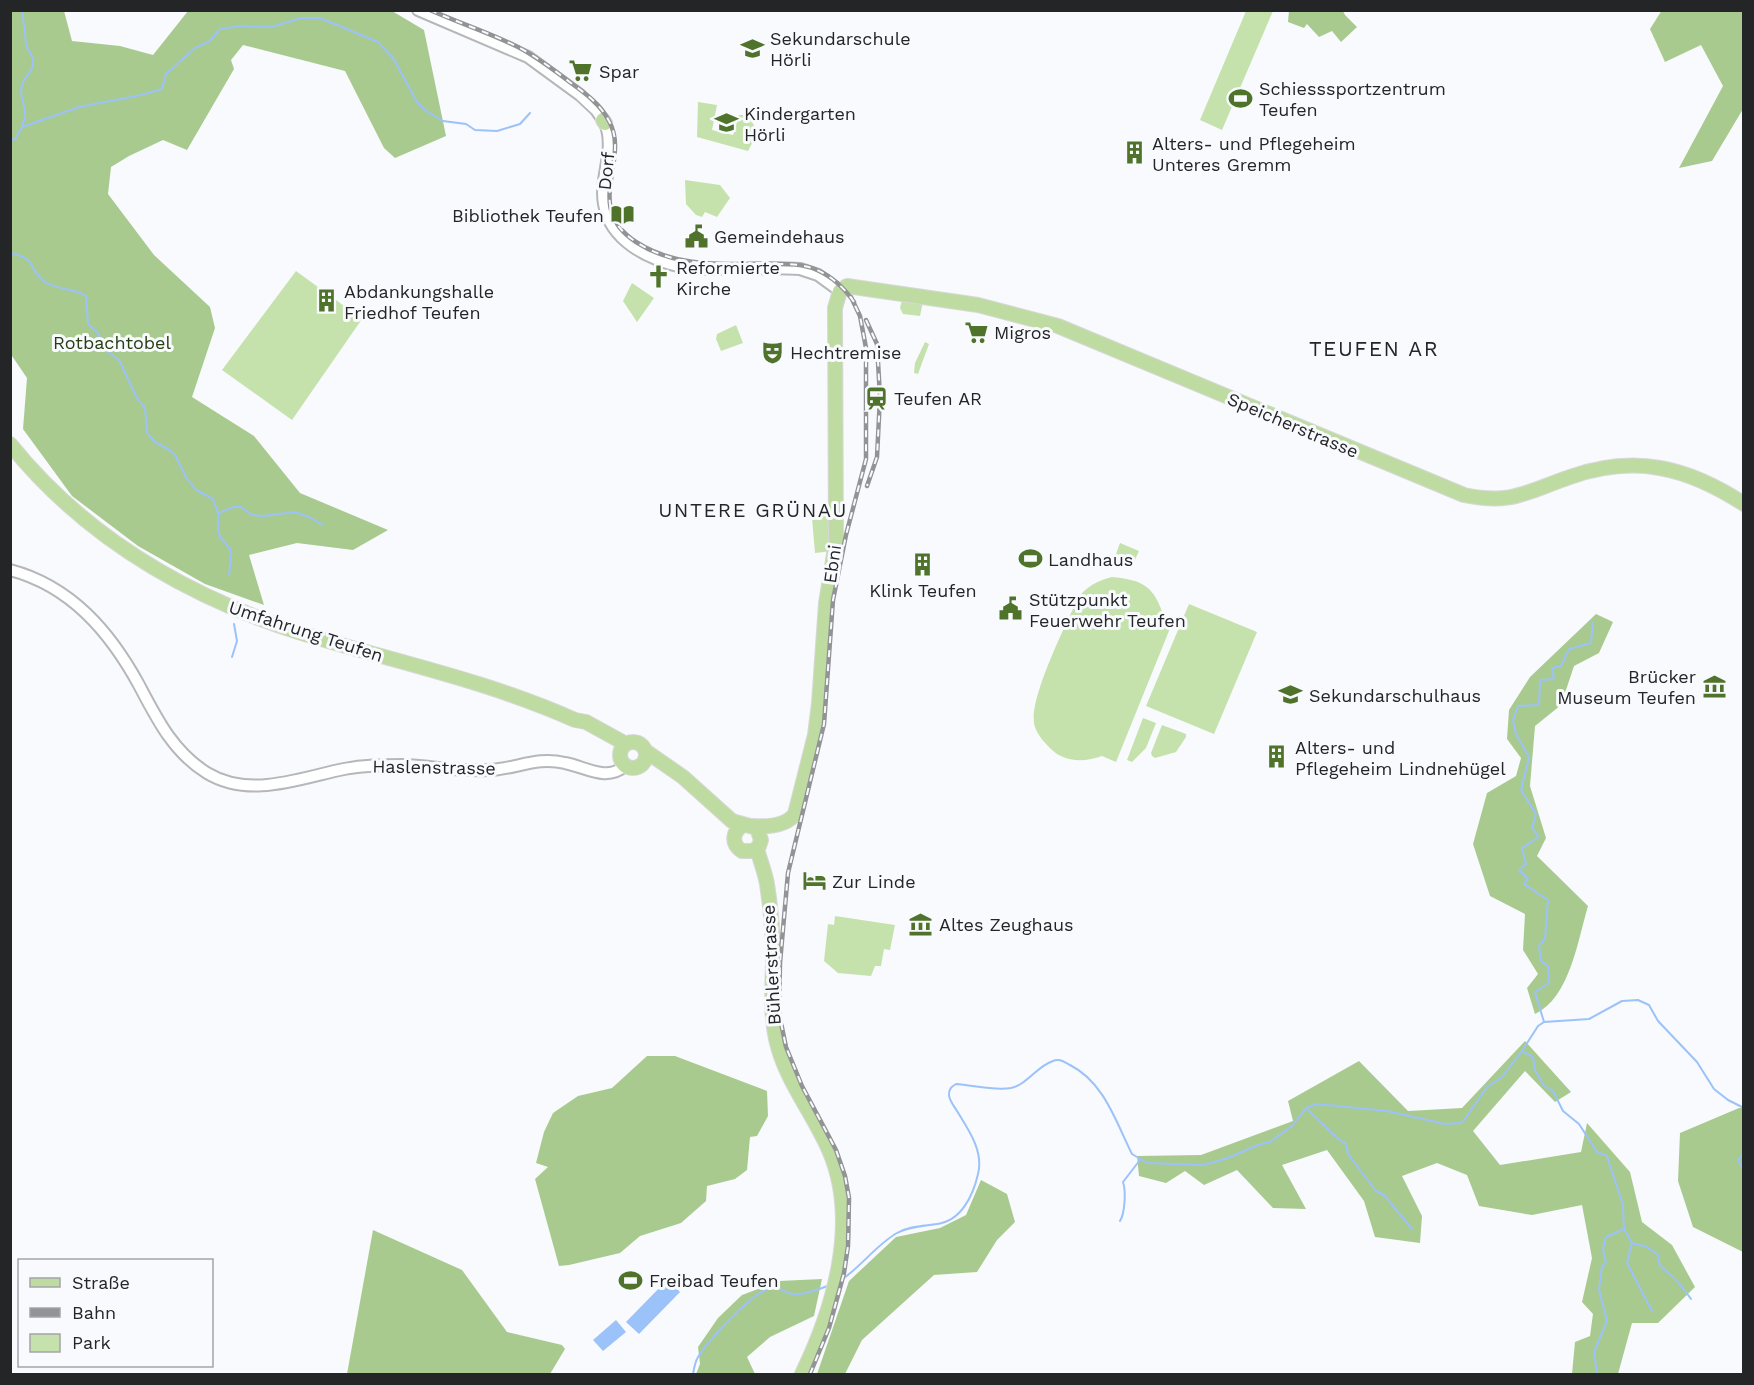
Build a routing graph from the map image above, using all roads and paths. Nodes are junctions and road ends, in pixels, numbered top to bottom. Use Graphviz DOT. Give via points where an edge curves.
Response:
graph roads {
  1 [pos="418,10"];
  2 [pos="840,291"];
  3 [pos="10,444"];
  4 [pos="1743,504"];
  5 [pos="10,570"];
  6 [pos="624,755"];
  7 [pos="645,758"];
  8 [pos="778,824"];
  9 [pos="743,829"];
  10 [pos="755,847"];
  11 [pos="802,1374"];
  1 -- 2 [label="street, Dorf" via="528,57 596,110 604,121 609,143 604,206 610,224 629,245 682,267 806,271"];
  2 -- 4 [label="main road, Speicherstrasse" via="847,286 863,288 978,305 1036,319 1464,495 1514,497 1600,468 1646,465 1695,477"];
  2 -- 8 [label="main road, Ebni" via="835,308 836,542 826,603 819,702 797,810 792,819"];
  3 -- 6 [label="main road, Umfahrung Teufen" via="51,490 100,532 151,567 207,597 296,631 523,698 586,722"];
  5 -- 6 [label="street, Haslenstrasse" via="50,585 98,624 123,658 173,745 207,773 230,783 281,784 367,766 489,770 552,761 603,774 614,772"];
  6 -- 7 [label="main road" via="634,768"];
  6 -- 7 [label="main road, Umfahrung Teufen" via="639,743"];
  7 -- 9 [label="main road" via="682,784 726,825"];
  8 -- 9 [label="main road"];
  8 -- 10 [label="main road, Ebni"];
  9 -- 10 [label="main road" via="759,832"];
  9 -- 10 [label="main road" via="738,848"];
  10 -- 11 [label="main road, Bühlerstrasse" via="753,863 767,896 773,942 772,1013 776,1036 786,1071 829,1151 841,1200 841,1243 835,1280 824,1322"];
}
